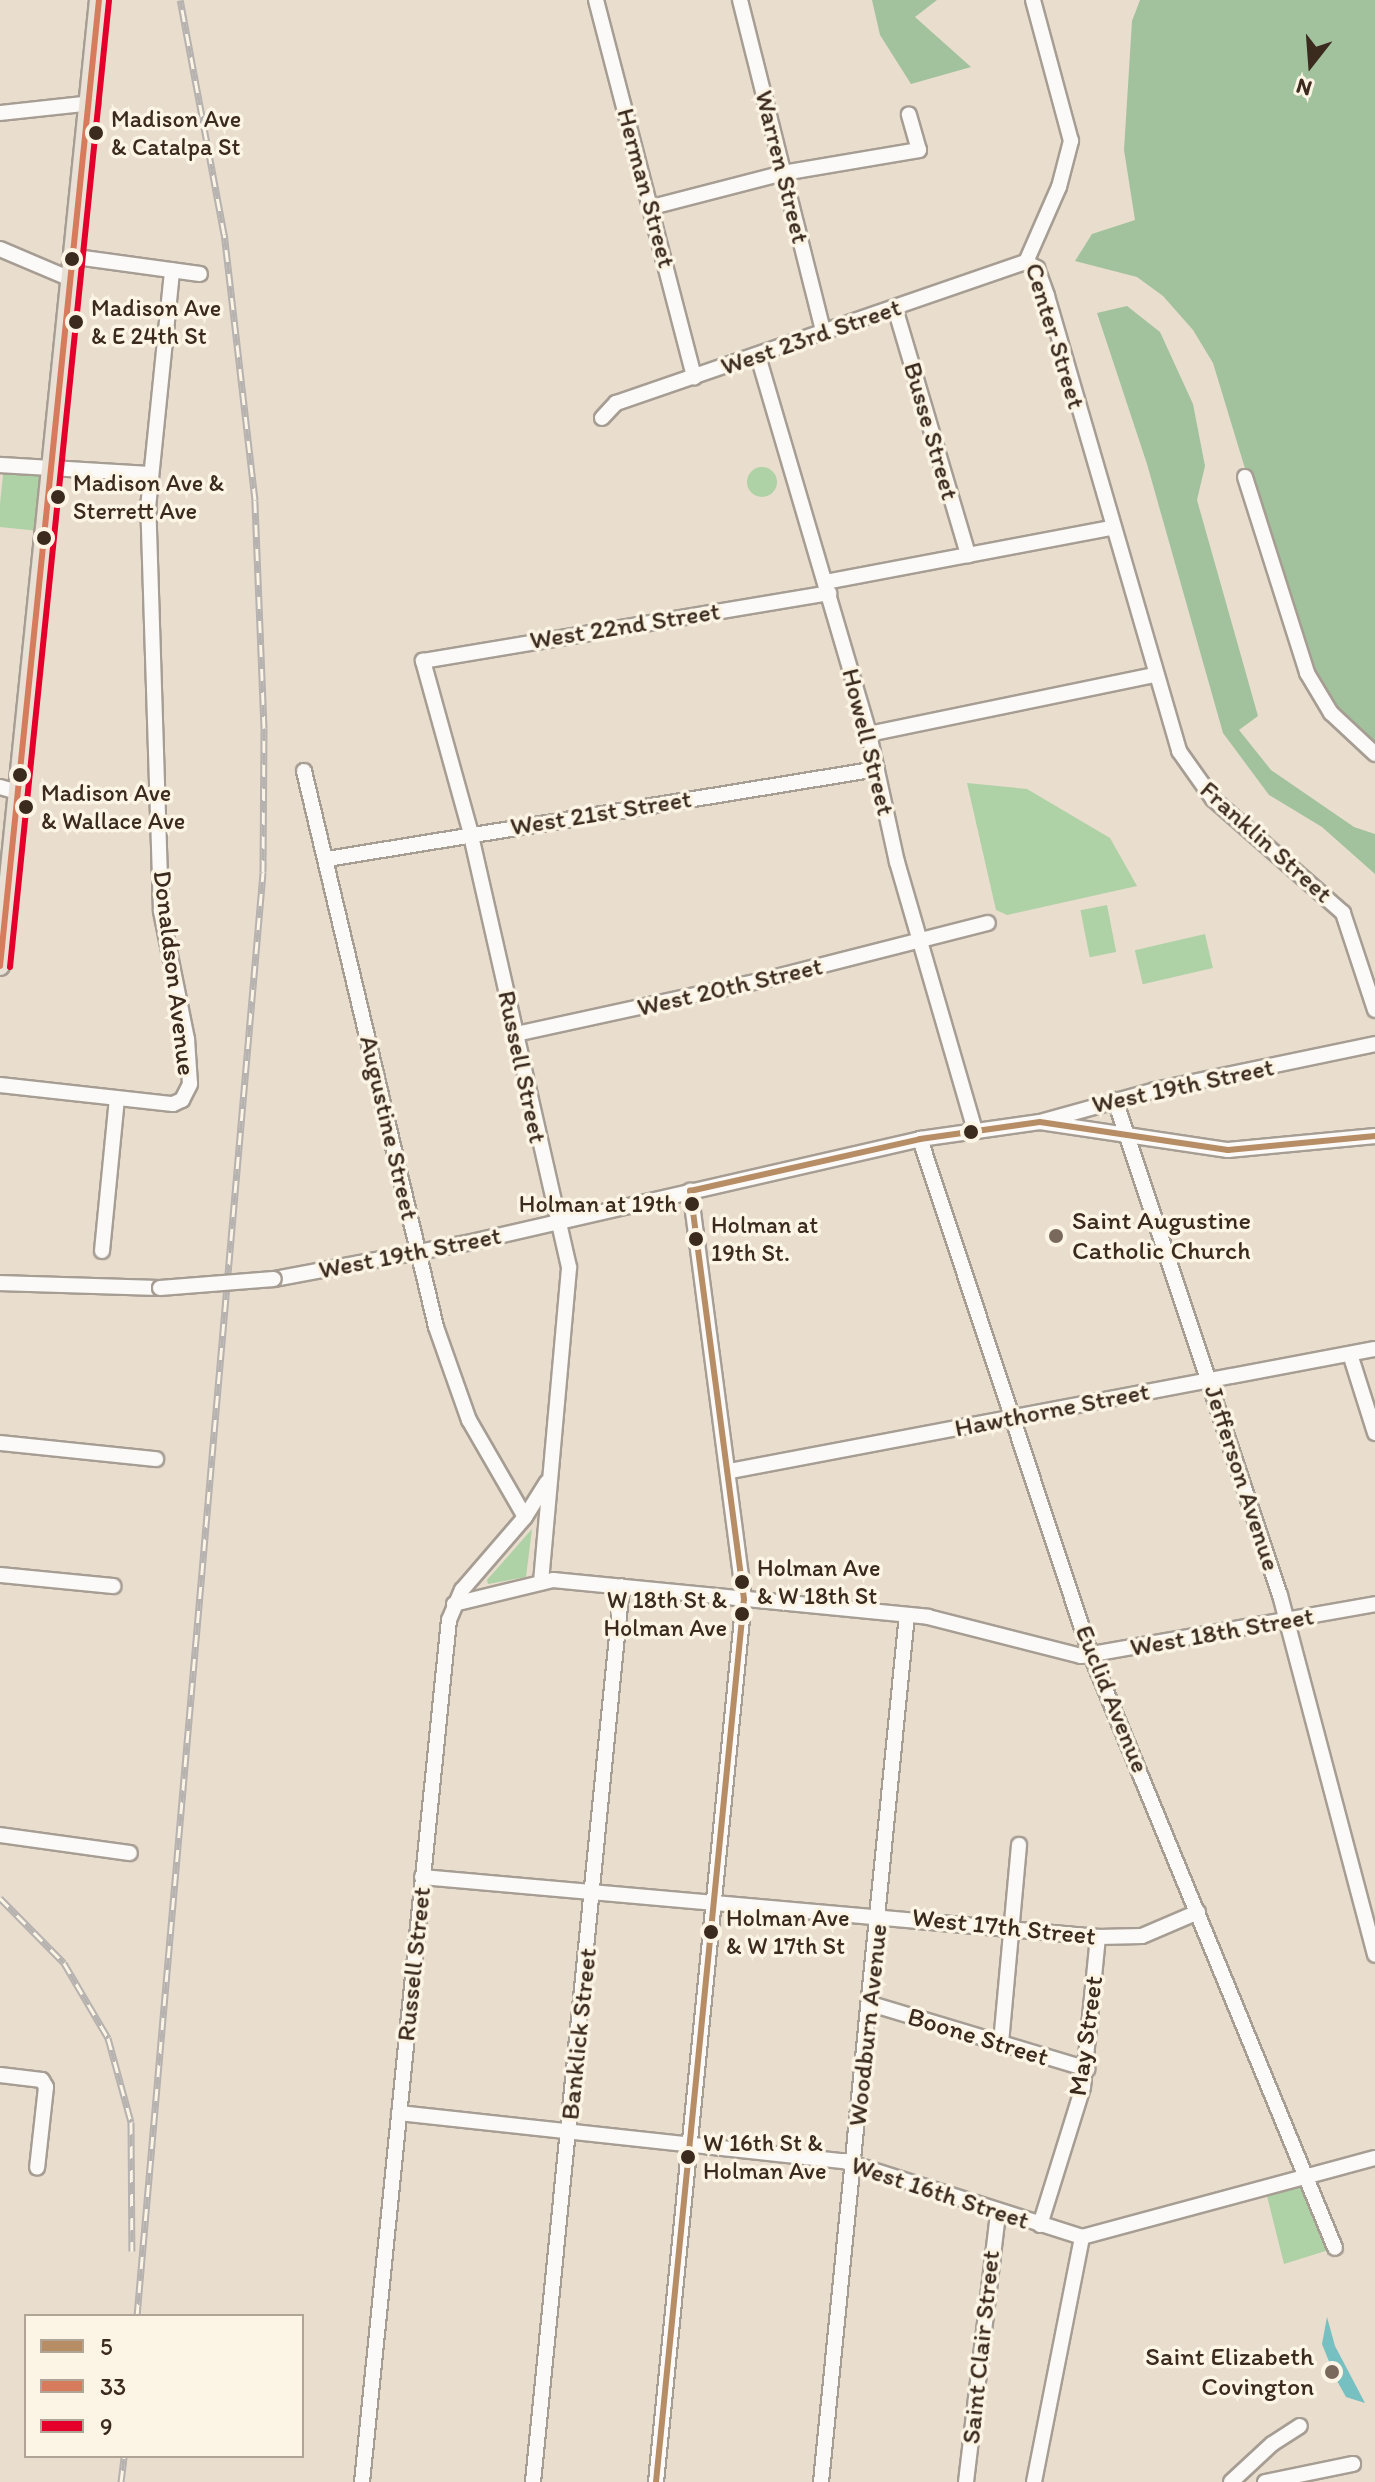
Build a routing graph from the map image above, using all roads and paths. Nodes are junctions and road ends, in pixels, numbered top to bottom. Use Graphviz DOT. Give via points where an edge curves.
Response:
graph roads {
  1 [pos="99,0"];
  2 [pos="596,0"];
  3 [pos="740,0"];
  4 [pos="1033,0"];
  5 [pos="92,103"];
  6 [pos="0,113"];
  7 [pos="909,114"];
  8 [pos="783,173"];
  9 [pos="652,207"];
  10 [pos="0,249"];
  11 [pos="76,257"];
  12 [pos="1026,262"];
  13 [pos="172,270"];
  14 [pos="200,274"];
  15 [pos="73,280"];
  16 [pos="895,308"];
  17 [pos="824,334"];
  18 [pos="758,356"];
  19 [pos="694,377"];
  20 [pos="602,418"];
  21 [pos="0,465"];
  22 [pos="53,471"];
  23 [pos="151,474"];
  24 [pos="1245,477"];
  25 [pos="1111,528"];
  26 [pos="968,555"];
  27 [pos="827,588"];
  28 [pos="423,661"];
  29 [pos="1154,675"];
  30 [pos="869,734"];
  31 [pos="1375,754"];
  32 [pos="877,769"];
  33 [pos="304,771"];
  34 [pos="9,789"];
  35 [pos="471,834"];
  36 [pos="327,859"];
  37 [pos="988,923"];
  38 [pos="920,941"];
  39 [pos="0,966"];
  40 [pos="1375,1010"];
  41 [pos="516,1034"];
  42 [pos="1375,1044"];
  43 [pos="0,1085"];
  44 [pos="117,1099"];
  45 [pos="1115,1100"];
  46 [pos="1040,1122"];
  47 [pos="975,1130"];
  48 [pos="1375,1136"];
  49 [pos="1128,1138"];
  50 [pos="920,1139"];
  51 [pos="690,1191"];
  52 [pos="557,1222"];
  53 [pos="102,1251"];
  54 [pos="418,1252"];
  55 [pos="0,1283"];
  56 [pos="1374,1349"];
  57 [pos="1350,1354"];
  58 [pos="1209,1380"];
  59 [pos="1011,1418"];
  60 [pos="1375,1433"];
  61 [pos="0,1443"];
  62 [pos="156,1459"];
  63 [pos="730,1471"];
  64 [pos="549,1478"];
  65 [pos="525,1517"];
  66 [pos="0,1575"];
  67 [pos="541,1582"];
  68 [pos="113,1586"];
  69 [pos="622,1586"];
  70 [pos="744,1599"];
  71 [pos="454,1604"];
  72 [pos="1375,1604"];
  73 [pos="907,1615"];
  74 [pos="1285,1622"];
  75 [pos="1091,1655"];
  76 [pos="0,1835"];
  77 [pos="1019,1845"];
  78 [pos="130,1853"];
  79 [pos="422,1877"];
  80 [pos="594,1894"];
  81 [pos="716,1906"];
  82 [pos="1198,1912"];
  83 [pos="879,1915"];
  84 [pos="1014,1928"];
  85 [pos="1098,1937"];
  86 [pos="1375,1955"];
  87 [pos="871,2004"];
  88 [pos="1001,2043"];
  89 [pos="1087,2069"];
  90 [pos="0,2075"];
  91 [pos="399,2113"];
  92 [pos="570,2132"];
  93 [pos="692,2144"];
  94 [pos="1375,2158"];
  95 [pos="854,2165"];
  96 [pos="37,2168"];
  97 [pos="1307,2176"];
  98 [pos="998,2212"];
  99 [pos="1040,2225"];
  100 [pos="1082,2237"];
  101 [pos="1335,2248"];
  102 [pos="1300,2426"];
  103 [pos="1353,2464"];
  104 [pos="362,2482"];
  105 [pos="533,2482"];
  106 [pos="656,2482"];
  107 [pos="821,2482"];
  108 [pos="966,2482"];
  109 [pos="1034,2482"];
  110 [pos="1231,2482"];
  111 [pos="1265,2482"];
  1 -- 5 [label="main road"];
  2 -- 9 [label="street, Herman Street"];
  3 -- 8 [label="street, Warren Street"];
  4 -- 12 [label="street, Center Street" via="1071,141 1059,187"];
  5 -- 6 [label="street"];
  5 -- 11 [label="main road"];
  7 -- 8 [label="street" via="919,150"];
  8 -- 9 [label="street"];
  8 -- 17 [label="street, Warren Street"];
  9 -- 19 [label="street, Herman Street"];
  10 -- 15 [label="street"];
  11 -- 13 [label="street"];
  11 -- 15 [label="main road"];
  12 -- 16 [label="street, West 23rd Street"];
  12 -- 25 [label="street, Center Street" via="1037,268 1047,296"];
  13 -- 14 [label="street"];
  13 -- 23 [label="street, Donaldson Avenue"];
  15 -- 22 [label="main road"];
  16 -- 17 [label="street, West 23rd Street"];
  16 -- 26 [label="street, Busse Street"];
  17 -- 18 [label="street, West 23rd Street"];
  18 -- 19 [label="street, West 23rd Street"];
  18 -- 27 [label="street, Howell Street"];
  19 -- 20 [label="street, West 23rd Street" via="616,403"];
  21 -- 22 [label="street"];
  22 -- 23 [label="street" via="62,465"];
  22 -- 34 [label="main road"];
  23 -- 44 [label="street, Donaldson Avenue" via="161,911 187,1039 190,1084 182,1100 173,1104"];
  24 -- 31 [label="street" via="1307,673 1331,713"];
  25 -- 26 [label="street, West 22nd Street"];
  25 -- 29 [label="street, Center Street"];
  26 -- 27 [label="street, West 22nd Street"];
  27 -- 28 [label="street, West 22nd Street"];
  27 -- 30 [label="street, Howell Street"];
  28 -- 35 [label="street, Russell Street"];
  29 -- 30 [label="street"];
  29 -- 40 [label="street, Franklin Street" via="1179,751 1198,782 1343,913"];
  30 -- 32 [label="street, Howell Street"];
  32 -- 35 [label="street, West 21st Street"];
  32 -- 38 [label="street, Howell Street"];
  33 -- 36 [label="street, Augustine Street"];
  34 -- 39 [label="main road"];
  35 -- 36 [label="street, West 21st Street"];
  35 -- 41 [label="street, Russell Street"];
  36 -- 54 [label="street, Augustine Street"];
  37 -- 38 [label="street, West 20th Street"];
  38 -- 41 [label="street, West 20th Street"];
  38 -- 47 [label="street, Howell Street"];
  41 -- 52 [label="street, Russell Street"];
  42 -- 45 [label="street, West 19th Street"];
  43 -- 44 [label="street"];
  44 -- 53 [label="street"];
  45 -- 46 [label="street, West 19th Street"];
  45 -- 49 [label="street, Jefferson Avenue"];
  46 -- 47 [label="street, West 19th Street"];
  46 -- 49 [label="street"];
  47 -- 50 [label="street, West 19th Street"];
  48 -- 49 [label="street" via="1249,1150"];
  49 -- 58 [label="street, Jefferson Avenue"];
  50 -- 51 [label="street, West 19th Street"];
  50 -- 59 [label="street, Euclid Avenue"];
  51 -- 52 [label="street, West 19th Street"];
  51 -- 63 [label="street"];
  52 -- 54 [label="street, West 19th Street"];
  52 -- 64 [label="street, Russell Street" via="569,1267"];
  54 -- 55 [label="street, West 19th Street, bridge" via="274,1279 160,1288"];
  54 -- 65 [label="street, Augustine Street" via="436,1327 465,1410"];
  56 -- 57 [label="street, Hawthorne Street"];
  57 -- 58 [label="street, Hawthorne Street"];
  57 -- 60 [label="street"];
  58 -- 59 [label="street, Hawthorne Street"];
  58 -- 74 [label="street, Jefferson Avenue"];
  59 -- 63 [label="street, Hawthorne Street"];
  59 -- 75 [label="street, Euclid Avenue"];
  61 -- 62 [label="street"];
  63 -- 70 [label="street"];
  64 -- 65 [label="street, Russell Street"];
  64 -- 67 [label="street, Russell Street"];
  65 -- 71 [label="street, Russell Street"];
  66 -- 68 [label="street"];
  67 -- 69 [label="street, West 18th Street"];
  67 -- 71 [label="street, West 18th Street"];
  69 -- 70 [label="street, West 18th Street"];
  69 -- 80 [label="street, Banklick Street"];
  70 -- 73 [label="street, West 18th Street"];
  70 -- 81 [label="street"];
  71 -- 79 [label="street, Russell Street" via="444,1654"];
  72 -- 74 [label="street, West 18th Street"];
  73 -- 75 [label="street, West 18th Street"];
  73 -- 83 [label="street, Woodburn Avenue"];
  74 -- 75 [label="street, West 18th Street"];
  74 -- 86 [label="street, Jefferson Avenue"];
  75 -- 82 [label="street, Euclid Avenue"];
  76 -- 78 [label="street"];
  77 -- 84 [label="street"];
  79 -- 80 [label="street, West 17th Street"];
  79 -- 91 [label="street, Russell Street"];
  80 -- 81 [label="street, West 17th Street"];
  80 -- 92 [label="street, Banklick Street"];
  81 -- 83 [label="street, West 17th Street"];
  81 -- 93 [label="street"];
  82 -- 85 [label="street, West 17th Street" via="1142,1936"];
  82 -- 97 [label="street, Euclid Avenue"];
  83 -- 84 [label="street, West 17th Street"];
  83 -- 87 [label="street, Woodburn Avenue"];
  84 -- 85 [label="street, West 17th Street"];
  84 -- 88 [label="street"];
  85 -- 89 [label="street, May Street"];
  87 -- 88 [label="street, Boone Street"];
  87 -- 95 [label="street, Woodburn Avenue"];
  88 -- 89 [label="street, Boone Street"];
  89 -- 99 [label="street, May Street"];
  90 -- 96 [label="street" via="42,2080 46,2104"];
  91 -- 92 [label="street, West 16th Street"];
  91 -- 104 [label="street, Russell Street"];
  92 -- 93 [label="street, West 16th Street"];
  92 -- 105 [label="street, Banklick Street"];
  93 -- 95 [label="street, West 16th Street"];
  93 -- 106 [label="street"];
  94 -- 97 [label="street"];
  95 -- 98 [label="street, West 16th Street"];
  95 -- 107 [label="street, Woodburn Avenue"];
  97 -- 100 [label="street"];
  97 -- 101 [label="street, Euclid Avenue"];
  98 -- 99 [label="street, West 16th Street"];
  98 -- 108 [label="street, Saint Clair Street"];
  99 -- 100 [label="street, West 16th Street"];
  100 -- 109 [label="street"];
  102 -- 110 [label="street"];
  103 -- 111 [label="street"];
}
